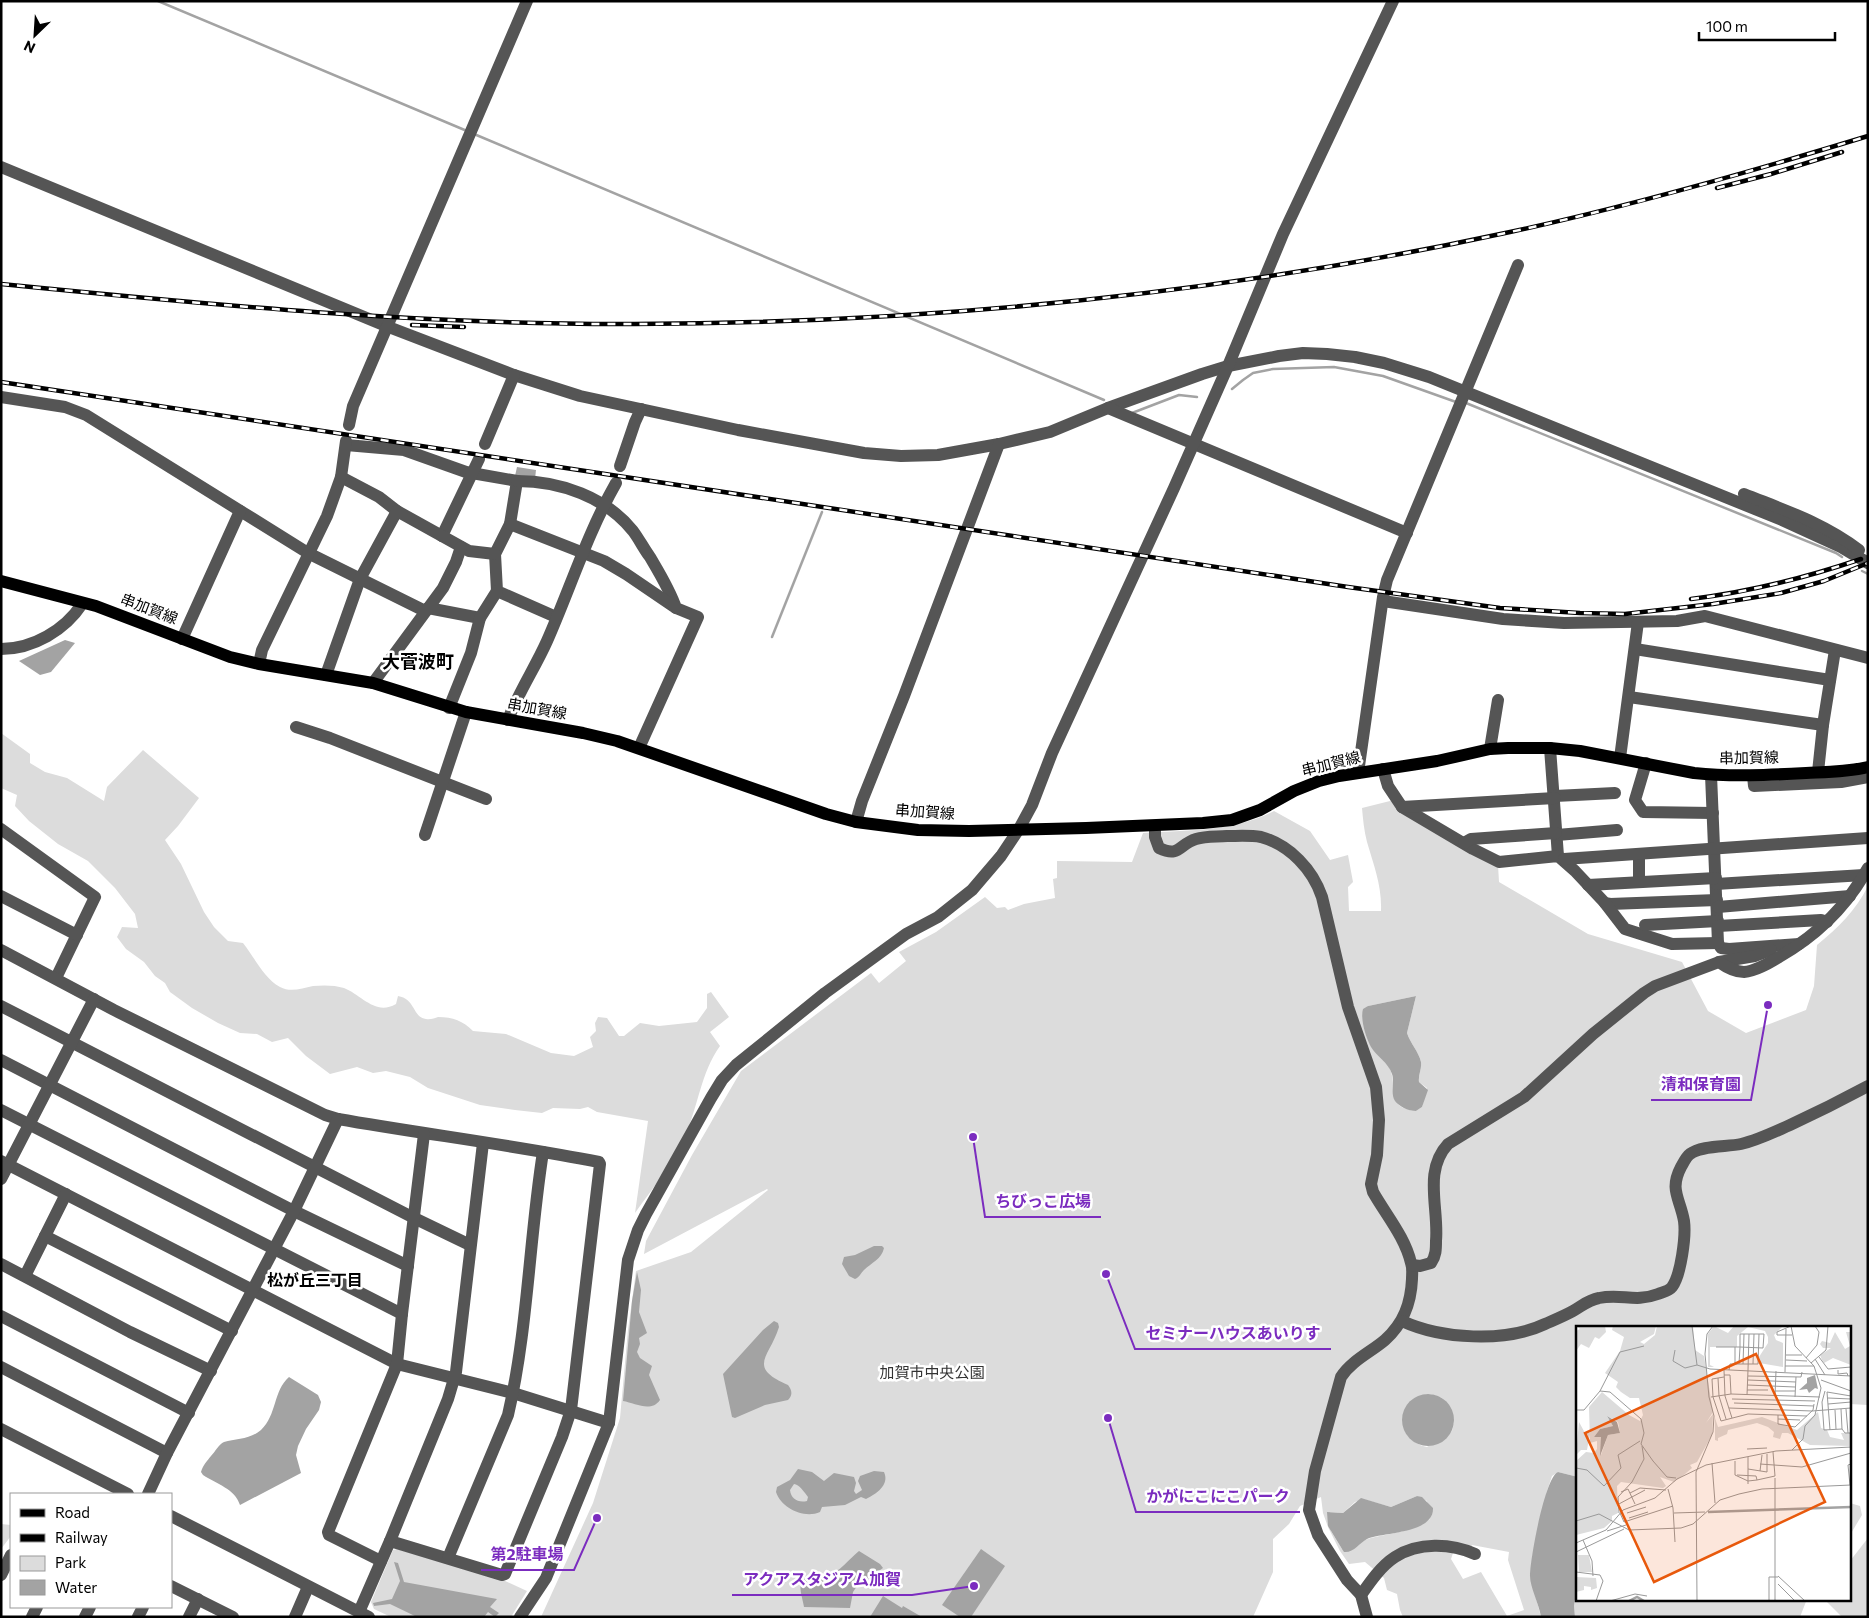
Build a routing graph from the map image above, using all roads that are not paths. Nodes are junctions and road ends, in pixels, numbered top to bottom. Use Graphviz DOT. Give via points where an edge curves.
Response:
graph roads {
  1 [pos="527,1"];
  2 [pos="1393,1"];
  3 [pos="1,167"];
  4 [pos="1518,265"];
  5 [pos="386,326"];
  6 [pos="1228,366"];
  7 [pos="514,375"];
  8 [pos="1466,391"];
  9 [pos="1,397"];
  10 [pos="1108,408"];
  11 [pos="641,409"];
  12 [pos="349,425"];
  13 [pos="485,444"];
  14 [pos="1000,444"];
  15 [pos="479,459"];
  16 [pos="620,466"];
  17 [pos="472,473"];
  18 [pos="341,477"];
  19 [pos="517,482"];
  20 [pos="616,484"];
  21 [pos="1744,494"];
  22 [pos="604,504"];
  23 [pos="240,511"];
  24 [pos="397,511"];
  25 [pos="510,524"];
  26 [pos="1407,533"];
  27 [pos="442,536"];
  28 [pos="461,547"];
  29 [pos="1859,550"];
  30 [pos="308,552"];
  31 [pos="582,552"];
  32 [pos="495,554"];
  33 [pos="1868,563"];
  34 [pos="360,579"];
  35 [pos="1,581"];
  36 [pos="497,591"];
  37 [pos="1383,600"];
  38 [pos="82,604"];
  39 [pos="676,608"];
  40 [pos="426,610"];
  41 [pos="556,617"];
  42 [pos="480,618"];
  43 [pos="1638,622"];
  44 [pos="182,639"];
  45 [pos="1,649"];
  46 [pos="1634,650"];
  47 [pos="1835,650"];
  48 [pos="1868,658"];
  49 [pos="259,664"];
  50 [pos="326,675"];
  51 [pos="1830,680"];
  52 [pos="373,683"];
  53 [pos="1629,697"];
  54 [pos="1498,700"];
  55 [pos="449,708"];
  56 [pos="466,712"];
  57 [pos="508,720"];
  58 [pos="1823,725"];
  59 [pos="296,727"];
  60 [pos="639,748"];
  61 [pos="1550,748"];
  62 [pos="1490,750"];
  63 [pos="1620,758"];
  64 [pos="1646,763"];
  65 [pos="1868,767"];
  66 [pos="1383,769"];
  67 [pos="1818,772"];
  68 [pos="1358,773"];
  69 [pos="1711,775"];
  70 [pos="1753,776"];
  71 [pos="1868,777"];
  72 [pos="444,782"];
  73 [pos="1615,793"];
  74 [pos="1555,797"];
  75 [pos="486,799"];
  76 [pos="1402,807"];
  77 [pos="1713,814"];
  78 [pos="856,822"];
  79 [pos="1155,826"];
  80 [pos="1,829"];
  81 [pos="1019,829"];
  82 [pos="1617,830"];
  83 [pos="1556,834"];
  84 [pos="425,835"];
  85 [pos="1868,838"];
  86 [pos="1464,843"];
  87 [pos="1715,849"];
  88 [pos="1639,854"];
  89 [pos="1561,858"];
  90 [pos="1866,871"];
  91 [pos="1716,881"];
  92 [pos="1639,882"];
  93 [pos="1588,885"];
  94 [pos="1,896"];
  95 [pos="1850,896"];
  96 [pos="1605,903"];
  97 [pos="1718,904"];
  98 [pos="1827,922"];
  99 [pos="1718,924"];
  100 [pos="1644,925"];
  101 [pos="77,935"];
  102 [pos="1718,943"];
  103 [pos="1800,944"];
  104 [pos="1777,945"];
  105 [pos="1,950"];
  106 [pos="1719,962"];
  107 [pos="56,978"];
  108 [pos="94,999"];
  109 [pos="1,1006"];
  110 [pos="71,1042"];
  111 [pos="1,1060"];
  112 [pos="50,1084"];
  113 [pos="1868,1086"];
  114 [pos="1,1110"];
  115 [pos="338,1118"];
  116 [pos="29,1125"];
  117 [pos="424,1134"];
  118 [pos="483,1143"];
  119 [pos="543,1152"];
  120 [pos="5,1163"];
  121 [pos="316,1167"];
  122 [pos="1,1179"];
  123 [pos="66,1194"];
  124 [pos="294,1211"];
  125 [pos="414,1218"];
  126 [pos="45,1236"];
  127 [pos="470,1245"];
  128 [pos="274,1249"];
  129 [pos="1,1264"];
  130 [pos="1412,1265"];
  131 [pos="408,1266"];
  132 [pos="25,1276"];
  133 [pos="253,1289"];
  134 [pos="402,1314"];
  135 [pos="1,1316"];
  136 [pos="1402,1322"];
  137 [pos="232,1331"];
  138 [pos="398,1364"];
  139 [pos="1,1367"];
  140 [pos="211,1371"];
  141 [pos="454,1378"];
  142 [pos="513,1393"];
  143 [pos="571,1410"];
  144 [pos="189,1413"];
  145 [pos="609,1423"];
  146 [pos="1,1429"];
  147 [pos="167,1454"];
  148 [pos="126,1493"];
  149 [pos="148,1493"];
  150 [pos="172,1517"];
  151 [pos="390,1541"];
  152 [pos="1475,1554"];
  153 [pos="10,1557"];
  154 [pos="448,1558"];
  155 [pos="381,1561"];
  156 [pos="1,1575"];
  157 [pos="172,1586"];
  158 [pos="308,1587"];
  159 [pos="1361,1595"];
  160 [pos="198,1599"];
  161 [pos="364,1614"];
  162 [pos="189,1617"];
  163 [pos="233,1617"];
  164 [pos="295,1617"];
  165 [pos="520,1617"];
  166 [pos="1367,1617"];
  1 -- 5 [label="street"];
  2 -- 6 [label="street" via="1283,234"];
  3 -- 5 [label="street"];
  4 -- 8 [label="street"];
  5 -- 7 [label="street"];
  5 -- 12 [label="street" via="353,406"];
  6 -- 8 [label="street" via="1303,353 1327,354 1384,362"];
  6 -- 10 [label="street"];
  6 -- 81 [label="street"];
  7 -- 11 [label="street" via="580,396"];
  7 -- 13 [label="street"];
  8 -- 26 [label="street"];
  8 -- 33 [label="street" via="1773,517 1841,547"];
  9 -- 23 [label="street" via="65,407 86,415"];
  10 -- 14 [label="street" via="1050,432"];
  10 -- 26 [label="street"];
  11 -- 14 [label="street" via="864,453 938,455"];
  11 -- 16 [label="street"];
  14 -- 78 [label="street"];
  15 -- 17 [label="street"];
  17 -- 18 [label="street" via="404,450 346,443"];
  17 -- 19 [label="street"];
  17 -- 27 [label="street"];
  18 -- 24 [label="street"];
  18 -- 30 [label="street" via="327,516"];
  19 -- 22 [label="street" via="562,486"];
  19 -- 25 [label="street"];
  20 -- 22 [label="street"];
  21 -- 29 [label="street" via="1826,528"];
  22 -- 31 [label="street"];
  22 -- 39 [label="street" via="633,530 671,593"];
  23 -- 30 [label="street"];
  23 -- 44 [label="street"];
  24 -- 27 [label="street"];
  24 -- 34 [label="street"];
  25 -- 31 [label="street"];
  25 -- 32 [label="street"];
  26 -- 37 [label="street"];
  27 -- 28 [label="street"];
  28 -- 32 [label="street"];
  28 -- 40 [label="street" via="442,588"];
  30 -- 34 [label="street"];
  30 -- 49 [label="street" via="262,650"];
  31 -- 39 [label="street" via="626,574"];
  31 -- 41 [label="street"];
  32 -- 36 [label="street"];
  34 -- 40 [label="street"];
  34 -- 50 [label="street"];
  35 -- 38 [label="main road, 串加賀線"];
  36 -- 41 [label="street"];
  36 -- 42 [label="street"];
  37 -- 43 [label="street" via="1503,619"];
  37 -- 68 [label="street"];
  38 -- 44 [label="main road, 串加賀線" via="96,606"];
  38 -- 45 [label="street" via="69,621 47,636 28,645"];
  39 -- 60 [label="street" via="698,617"];
  40 -- 42 [label="street"];
  40 -- 52 [label="street"];
  41 -- 57 [label="street"];
  42 -- 55 [label="street"];
  43 -- 46 [label="street"];
  43 -- 47 [label="street" via="1705,616"];
  44 -- 49 [label="main road, 串加賀線"];
  46 -- 51 [label="street"];
  46 -- 53 [label="street"];
  47 -- 48 [label="street"];
  47 -- 51 [label="street"];
  49 -- 50 [label="main road, 串加賀線"];
  50 -- 52 [label="main road, 串加賀線"];
  51 -- 58 [label="street"];
  52 -- 55 [label="main road, 串加賀線"];
  53 -- 58 [label="street"];
  53 -- 63 [label="street"];
  54 -- 62 [label="street"];
  55 -- 56 [label="main road, 串加賀線"];
  56 -- 57 [label="main road, 串加賀線"];
  56 -- 72 [label="street"];
  57 -- 60 [label="main road, 串加賀線"];
  58 -- 67 [label="street"];
  59 -- 72 [label="street"];
  60 -- 78 [label="main road, 串加賀線"];
  61 -- 62 [label="main road, 串加賀線"];
  61 -- 63 [label="main road, 串加賀線"];
  61 -- 74 [label="street"];
  62 -- 66 [label="main road, 串加賀線"];
  63 -- 64 [label="main road, 串加賀線"];
  64 -- 69 [label="main road, 串加賀線"];
  64 -- 77 [label="street" via="1635,800 1643,812"];
  65 -- 67 [label="main road, 串加賀線"];
  66 -- 68 [label="main road, 串加賀線"];
  66 -- 76 [label="street" via="1388,786"];
  67 -- 70 [label="main road, 串加賀線"];
  68 -- 79 [label="main road, 串加賀線" via="1320,781 1232,820"];
  69 -- 70 [label="main road, 串加賀線"];
  69 -- 77 [label="street"];
  70 -- 71 [label="street" via="1754,786 1841,782"];
  72 -- 75 [label="street"];
  72 -- 84 [label="street"];
  73 -- 74 [label="street"];
  74 -- 76 [label="street"];
  74 -- 83 [label="street"];
  76 -- 86 [label="street"];
  77 -- 87 [label="street"];
  78 -- 81 [label="main road, 串加賀線" via="918,830"];
  79 -- 81 [label="main road, 串加賀線"];
  79 -- 130 [label="street" via="1159,848 1174,852 1194,839 1206,837 1262,838 1286,849 1313,876 1328,918 1348,1007 1376,1087 1379,1126 1371,1184 1373,1192 1404,1242"];
  80 -- 101 [label="street" via="94,895"];
  81 -- 145 [label="street" via="972,890 825,993 722,1080 638,1230 628,1260"];
  82 -- 83 [label="street"];
  83 -- 86 [label="street" via="1471,839"];
  83 -- 89 [label="street"];
  85 -- 87 [label="street"];
  86 -- 89 [label="street" via="1499,862"];
  87 -- 88 [label="street"];
  87 -- 91 [label="street"];
  88 -- 89 [label="street"];
  88 -- 92 [label="street"];
  89 -- 93 [label="street"];
  90 -- 91 [label="street"];
  90 -- 95 [label="street"];
  91 -- 92 [label="street"];
  91 -- 97 [label="street"];
  92 -- 93 [label="street"];
  93 -- 96 [label="street"];
  94 -- 101 [label="street"];
  95 -- 97 [label="street"];
  95 -- 98 [label="street"];
  96 -- 97 [label="street"];
  96 -- 102 [label="street" via="1625,929 1672,944"];
  97 -- 99 [label="street"];
  98 -- 99 [label="street"];
  98 -- 103 [label="street"];
  99 -- 100 [label="street"];
  99 -- 102 [label="street"];
  101 -- 107 [label="street"];
  102 -- 104 [label="street" via="1721,948 1729,949"];
  103 -- 104 [label="street"];
  103 -- 106 [label="street" via="1770,963 1743,972"];
  104 -- 106 [label="street" via="1755,956"];
  105 -- 107 [label="street"];
  106 -- 130 [label="street" via="1644,993 1592,1034 1524,1097 1448,1144 1442,1151 1433,1179 1436,1252 1431,1263"];
  107 -- 108 [label="street"];
  108 -- 110 [label="street"];
  108 -- 115 [label="street" via="325,1115"];
  109 -- 110 [label="street"];
  110 -- 112 [label="street"];
  110 -- 121 [label="street"];
  111 -- 112 [label="street"];
  112 -- 116 [label="street"];
  112 -- 124 [label="street"];
  113 -- 136 [label="street" via="1760,1139 1689,1155 1675,1184 1684,1222 1684,1239 1674,1282 1664,1292 1636,1299 1598,1298 1543,1325 1505,1334 1486,1336 1431,1332"];
  114 -- 116 [label="street"];
  115 -- 117 [label="street"];
  115 -- 121 [label="street"];
  116 -- 120 [label="street"];
  116 -- 128 [label="street"];
  117 -- 118 [label="street"];
  117 -- 125 [label="street"];
  118 -- 119 [label="street"];
  118 -- 127 [label="street"];
  119 -- 142 [label="street"];
  119 -- 143 [label="street" via="600,1164"];
  120 -- 122 [label="street"];
  120 -- 123 [label="street"];
  121 -- 124 [label="street"];
  121 -- 125 [label="street"];
  123 -- 126 [label="street"];
  123 -- 133 [label="street"];
  124 -- 128 [label="street"];
  124 -- 131 [label="street"];
  125 -- 127 [label="street"];
  125 -- 131 [label="street"];
  126 -- 132 [label="street"];
  126 -- 137 [label="street"];
  127 -- 141 [label="street"];
  128 -- 133 [label="street"];
  128 -- 134 [label="street"];
  129 -- 132 [label="street"];
  130 -- 136 [label="street" via="1411,1294"];
  131 -- 134 [label="street"];
  132 -- 140 [label="street"];
  133 -- 137 [label="street"];
  133 -- 138 [label="street"];
  134 -- 138 [label="street"];
  135 -- 144 [label="street"];
  136 -- 159 [label="street" via="1341,1377 1311,1493 1310,1510 1315,1529"];
  137 -- 140 [label="street"];
  138 -- 141 [label="street"];
  138 -- 155 [label="street" via="328,1532"];
  139 -- 147 [label="street"];
  140 -- 144 [label="street"];
  141 -- 142 [label="street"];
  141 -- 151 [label="street"];
  142 -- 143 [label="street"];
  142 -- 154 [label="street" via="508,1415"];
  143 -- 145 [label="street"];
  143 -- 154 [label="street" via="505,1574"];
  144 -- 147 [label="street"];
  145 -- 165 [label="street" via="546,1578"];
  146 -- 148 [label="street"];
  147 -- 149 [label="street"];
  150 -- 158 [label="street"];
  151 -- 154 [label="street"];
  151 -- 155 [label="street"];
  152 -- 159 [label="street" via="1449,1546 1410,1550 1395,1557"];
  153 -- 156 [label="street"];
  155 -- 161 [label="street"];
  157 -- 160 [label="street"];
  158 -- 161 [label="street"];
  158 -- 164 [label="street"];
  159 -- 166 [label="street"];
  160 -- 162 [label="street"];
  160 -- 163 [label="street"];
}
